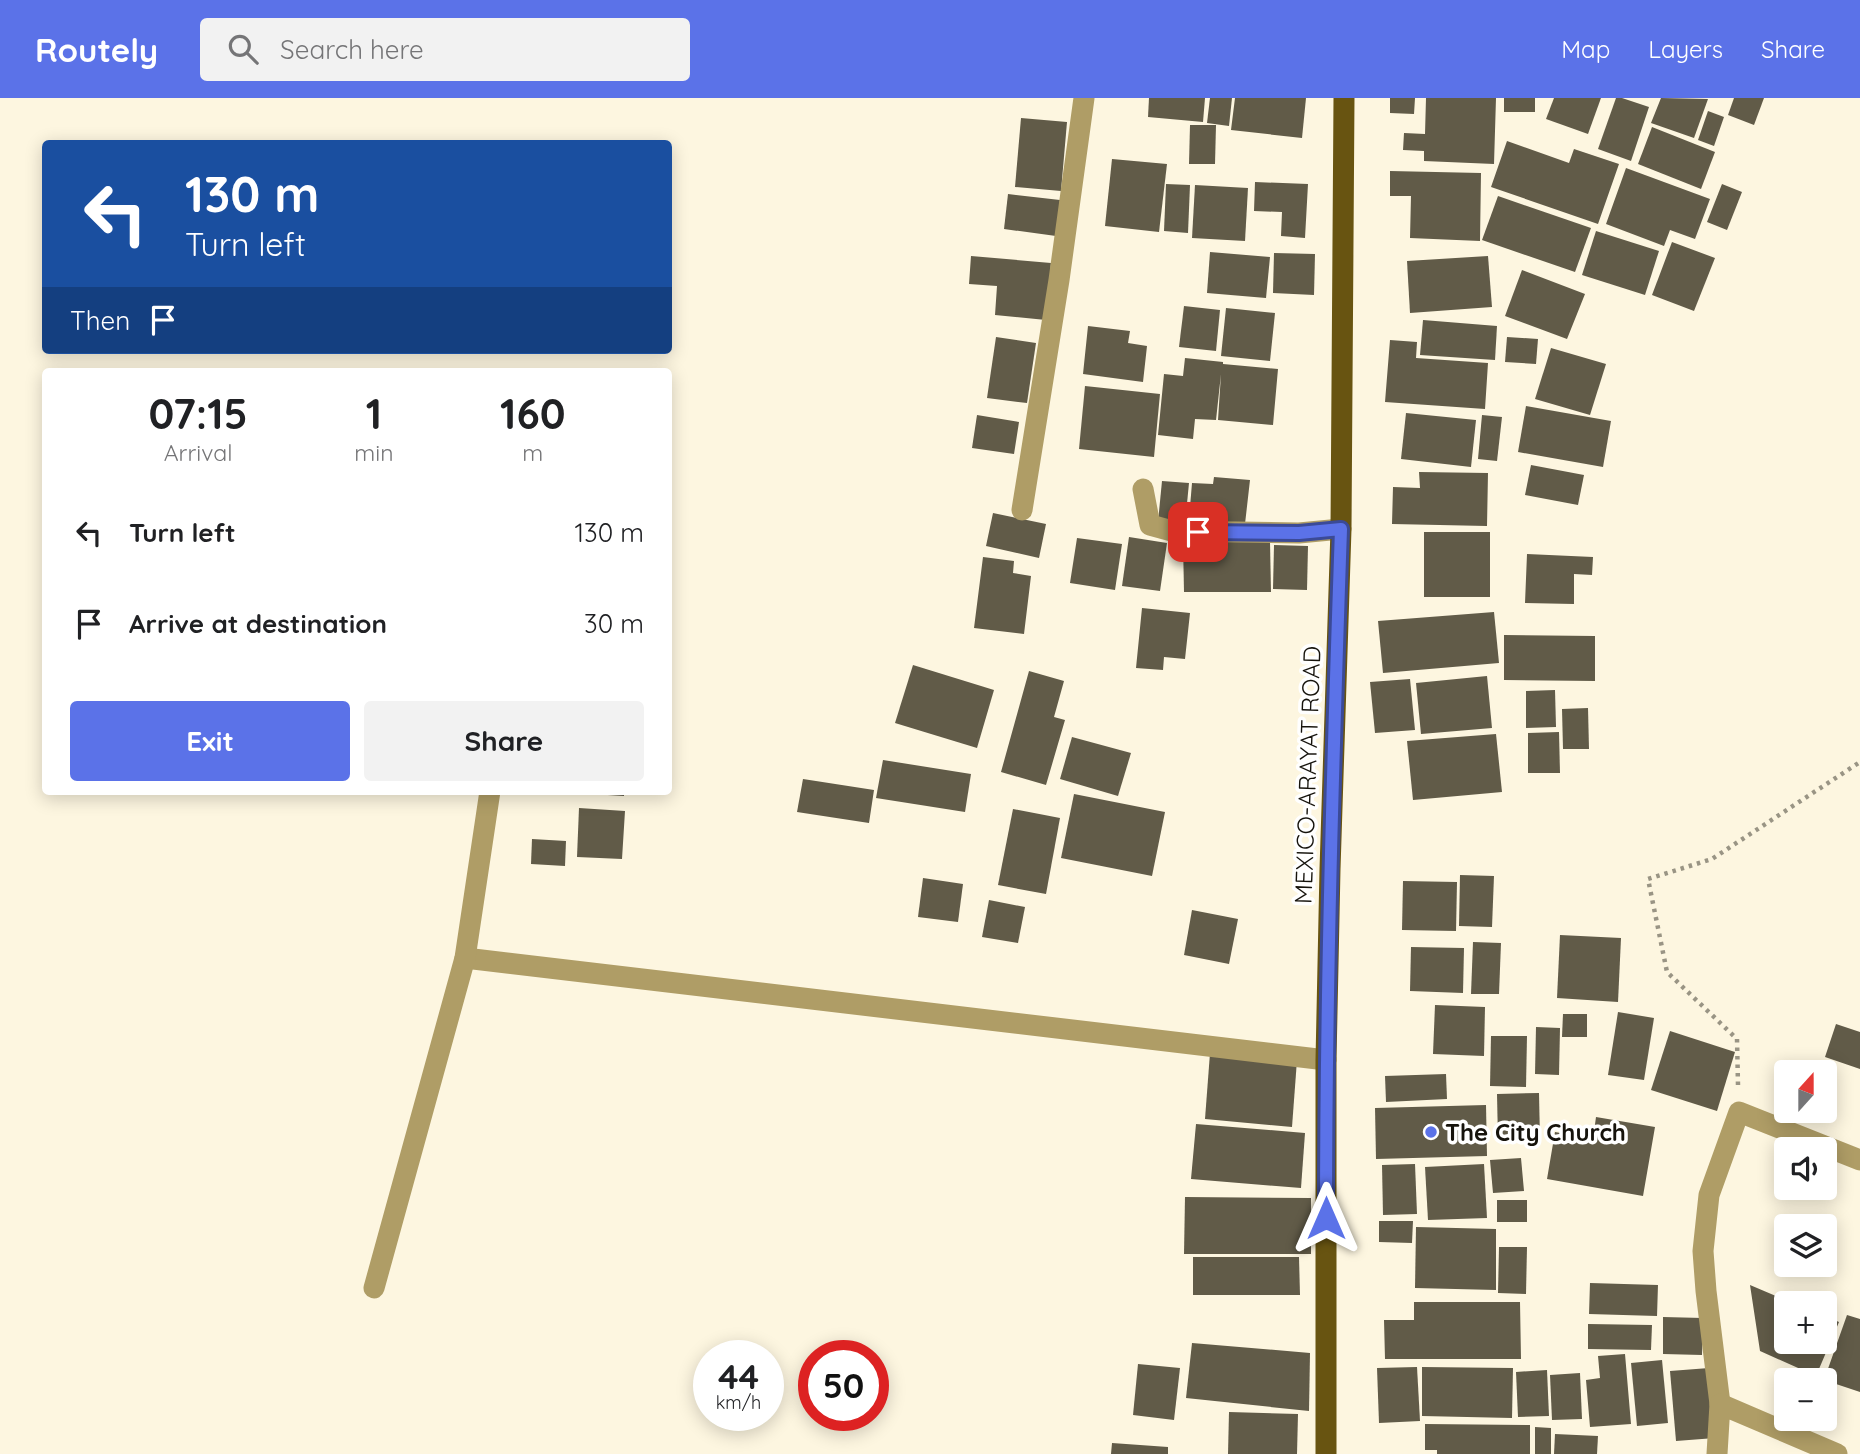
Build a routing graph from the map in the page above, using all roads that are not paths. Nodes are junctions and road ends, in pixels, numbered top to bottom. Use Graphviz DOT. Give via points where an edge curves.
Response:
graph roads {
  1 [pos="1084,98"];
  2 [pos="1344,98"];
  3 [pos="1143,489"];
  4 [pos="1022,510"];
  5 [pos="1341,529"];
  6 [pos="489,795"];
  7 [pos="466,958"];
  8 [pos="1326,1060"];
  9 [pos="1860,1160"];
  10 [pos="374,1288"];
  11 [pos="1720,1404"];
  12 [pos="1326,1454"];
  13 [pos="1717,1454"];
  14 [pos="1838,1454"];
  1 -- 4 [label="street"];
  2 -- 5 [label="main road, MEXICO-ARAYAT ROAD"];
  3 -- 5 [label="street" via="1150,525 1172,531 1299,533"];
  5 -- 8 [label="main road, MEXICO-ARAYAT ROAD"];
  6 -- 7 [label="street"];
  7 -- 8 [label="street"];
  7 -- 10 [label="street"];
  8 -- 12 [label="main road, MEXICO-ARAYAT ROAD"];
  9 -- 11 [label="street" via="1739,1112 1709,1195 1703,1251"];
  11 -- 13 [label="street"];
  11 -- 14 [label="street"];
}
